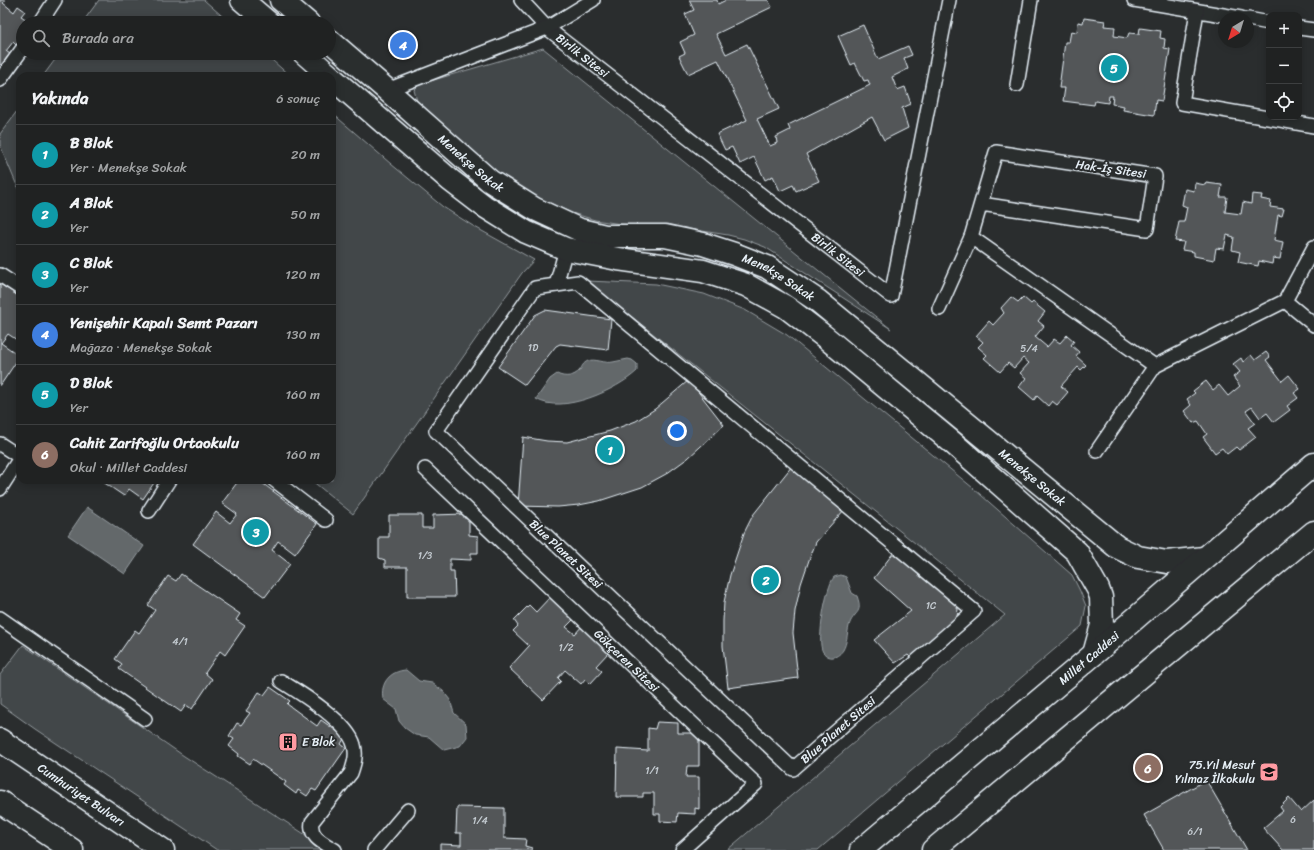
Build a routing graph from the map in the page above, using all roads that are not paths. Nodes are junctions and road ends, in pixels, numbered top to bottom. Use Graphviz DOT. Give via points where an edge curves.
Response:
graph roads {
  1 [pos="55,0"];
  2 [pos="242,0"];
  3 [pos="281,0"];
  4 [pos="522,0"];
  5 [pos="593,0"];
  6 [pos="949,0"];
  7 [pos="1031,0"];
  8 [pos="1134,0"];
  9 [pos="1197,11"];
  10 [pos="1218,14"];
  11 [pos="45,16"];
  12 [pos="261,16"];
  13 [pos="300,16"];
  14 [pos="1254,20"];
  15 [pos="1266,22"];
  16 [pos="547,28"];
  17 [pos="1302,28"];
  18 [pos="1314,30"];
  19 [pos="336,46"];
  20 [pos="16,58"];
  21 [pos="312,60"];
  22 [pos="325,72"];
  23 [pos="0,80"];
  24 [pos="336,81"];
  25 [pos="1017,85"];
  26 [pos="384,87"];
  27 [pos="363,104"];
  28 [pos="1314,126"];
  29 [pos="981,204"];
  30 [pos="971,237"];
  31 [pos="1314,246"];
  32 [pos="566,249"];
  33 [pos="0,275"];
  34 [pos="16,285"];
  35 [pos="556,285"];
  36 [pos="1285,301"];
  37 [pos="939,308"];
  38 [pos="1314,325"];
  39 [pos="1155,366"];
  40 [pos="0,444"];
  41 [pos="1097,451"];
  42 [pos="16,454"];
  43 [pos="16,463"];
  44 [pos="1314,464"];
  45 [pos="425,469"];
  46 [pos="166,484"];
  47 [pos="279,484"];
  48 [pos="0,489"];
  49 [pos="148,511"];
  50 [pos="326,520"];
  51 [pos="1314,532"];
  52 [pos="1204,558"];
  53 [pos="0,618"];
  54 [pos="1094,654"];
  55 [pos="281,681"];
  56 [pos="145,719"];
  57 [pos="0,740"];
  58 [pos="0,802"];
  59 [pos="408,810"];
  60 [pos="944,846"];
  61 [pos="72,850"];
  62 [pos="163,850"];
  63 [pos="335,850"];
  64 [pos="374,850"];
  65 [pos="682,850"];
  66 [pos="861,850"];
  1 -- 11 [label="lane"];
  2 -- 12 [label="street"];
  3 -- 13 [label="street"];
  4 -- 16 [label="lane, Birlik Sitesi"];
  5 -- 16 [label="lane, Birlik Sitesi"];
  6 -- 16 [label="lane, Birlik Sitesi" via="891,296"];
  7 -- 25 [label="lane"];
  8 -- 9 [label="lane"];
  9 -- 10 [label="lane"];
  9 -- 28 [label="lane" via="1182,103"];
  14 -- 15 [label="lane"];
  16 -- 26 [label="lane, Birlik Sitesi"];
  17 -- 18 [label="lane"];
  19 -- 26 [label="street, Menekşe Sokak"];
  20 -- 23 [label="lane"];
  21 -- 22 [label="street, Menekşe Sokak"];
  24 -- 27 [label="street, Menekşe Sokak"];
  26 -- 27 [label="street"];
  26 -- 52 [label="street, Menekşe Sokak" via="490,181 560,221 580,230 605,236 665,236 703,244 767,267 824,305 1117,547 1138,557 1167,562"];
  27 -- 32 [label="street, Menekşe Sokak" via="450,180 484,206 526,232"];
  29 -- 29 [label="lane, Hak-İş Sitesi" via="996,152 1155,176 1147,229"];
  29 -- 30 [label="lane, Hak-İş Sitesi"];
  30 -- 37 [label="lane, Hak-İş Sitesi"];
  30 -- 39 [label="lane"];
  31 -- 36 [label="lane"];
  32 -- 35 [label="lane"];
  32 -- 54 [label="street, Menekşe Sokak" via="704,271 746,285 786,307 953,443 1077,552 1101,597 1102,625"];
  33 -- 34 [label="lane"];
  35 -- 35 [label="lane, Blue Planet Sitesi" via="578,282 974,611 793,768 436,431 535,288"];
  36 -- 38 [label="lane"];
  36 -- 39 [label="lane"];
  39 -- 41 [label="lane"];
  40 -- 42 [label="lane"];
  43 -- 48 [label="lane"];
  44 -- 52 [label="street, Millet Caddesi"];
  45 -- 65 [label="lane, Gökçeren Sitesi" via="756,784"];
  46 -- 49 [label="lane"];
  47 -- 50 [label="lane"];
  51 -- 60 [label="street"];
  52 -- 54 [label="street, Millet Caddesi"];
  53 -- 56 [label="lane"];
  54 -- 66 [label="street, Millet Caddesi"];
  55 -- 63 [label="lane" via="324,709 347,732 354,746 351,773 312,822 313,835"];
  57 -- 62 [label="street, Cumhuriyet Bulvarı"];
  58 -- 61 [label="street"];
  59 -- 64 [label="lane"];
}
